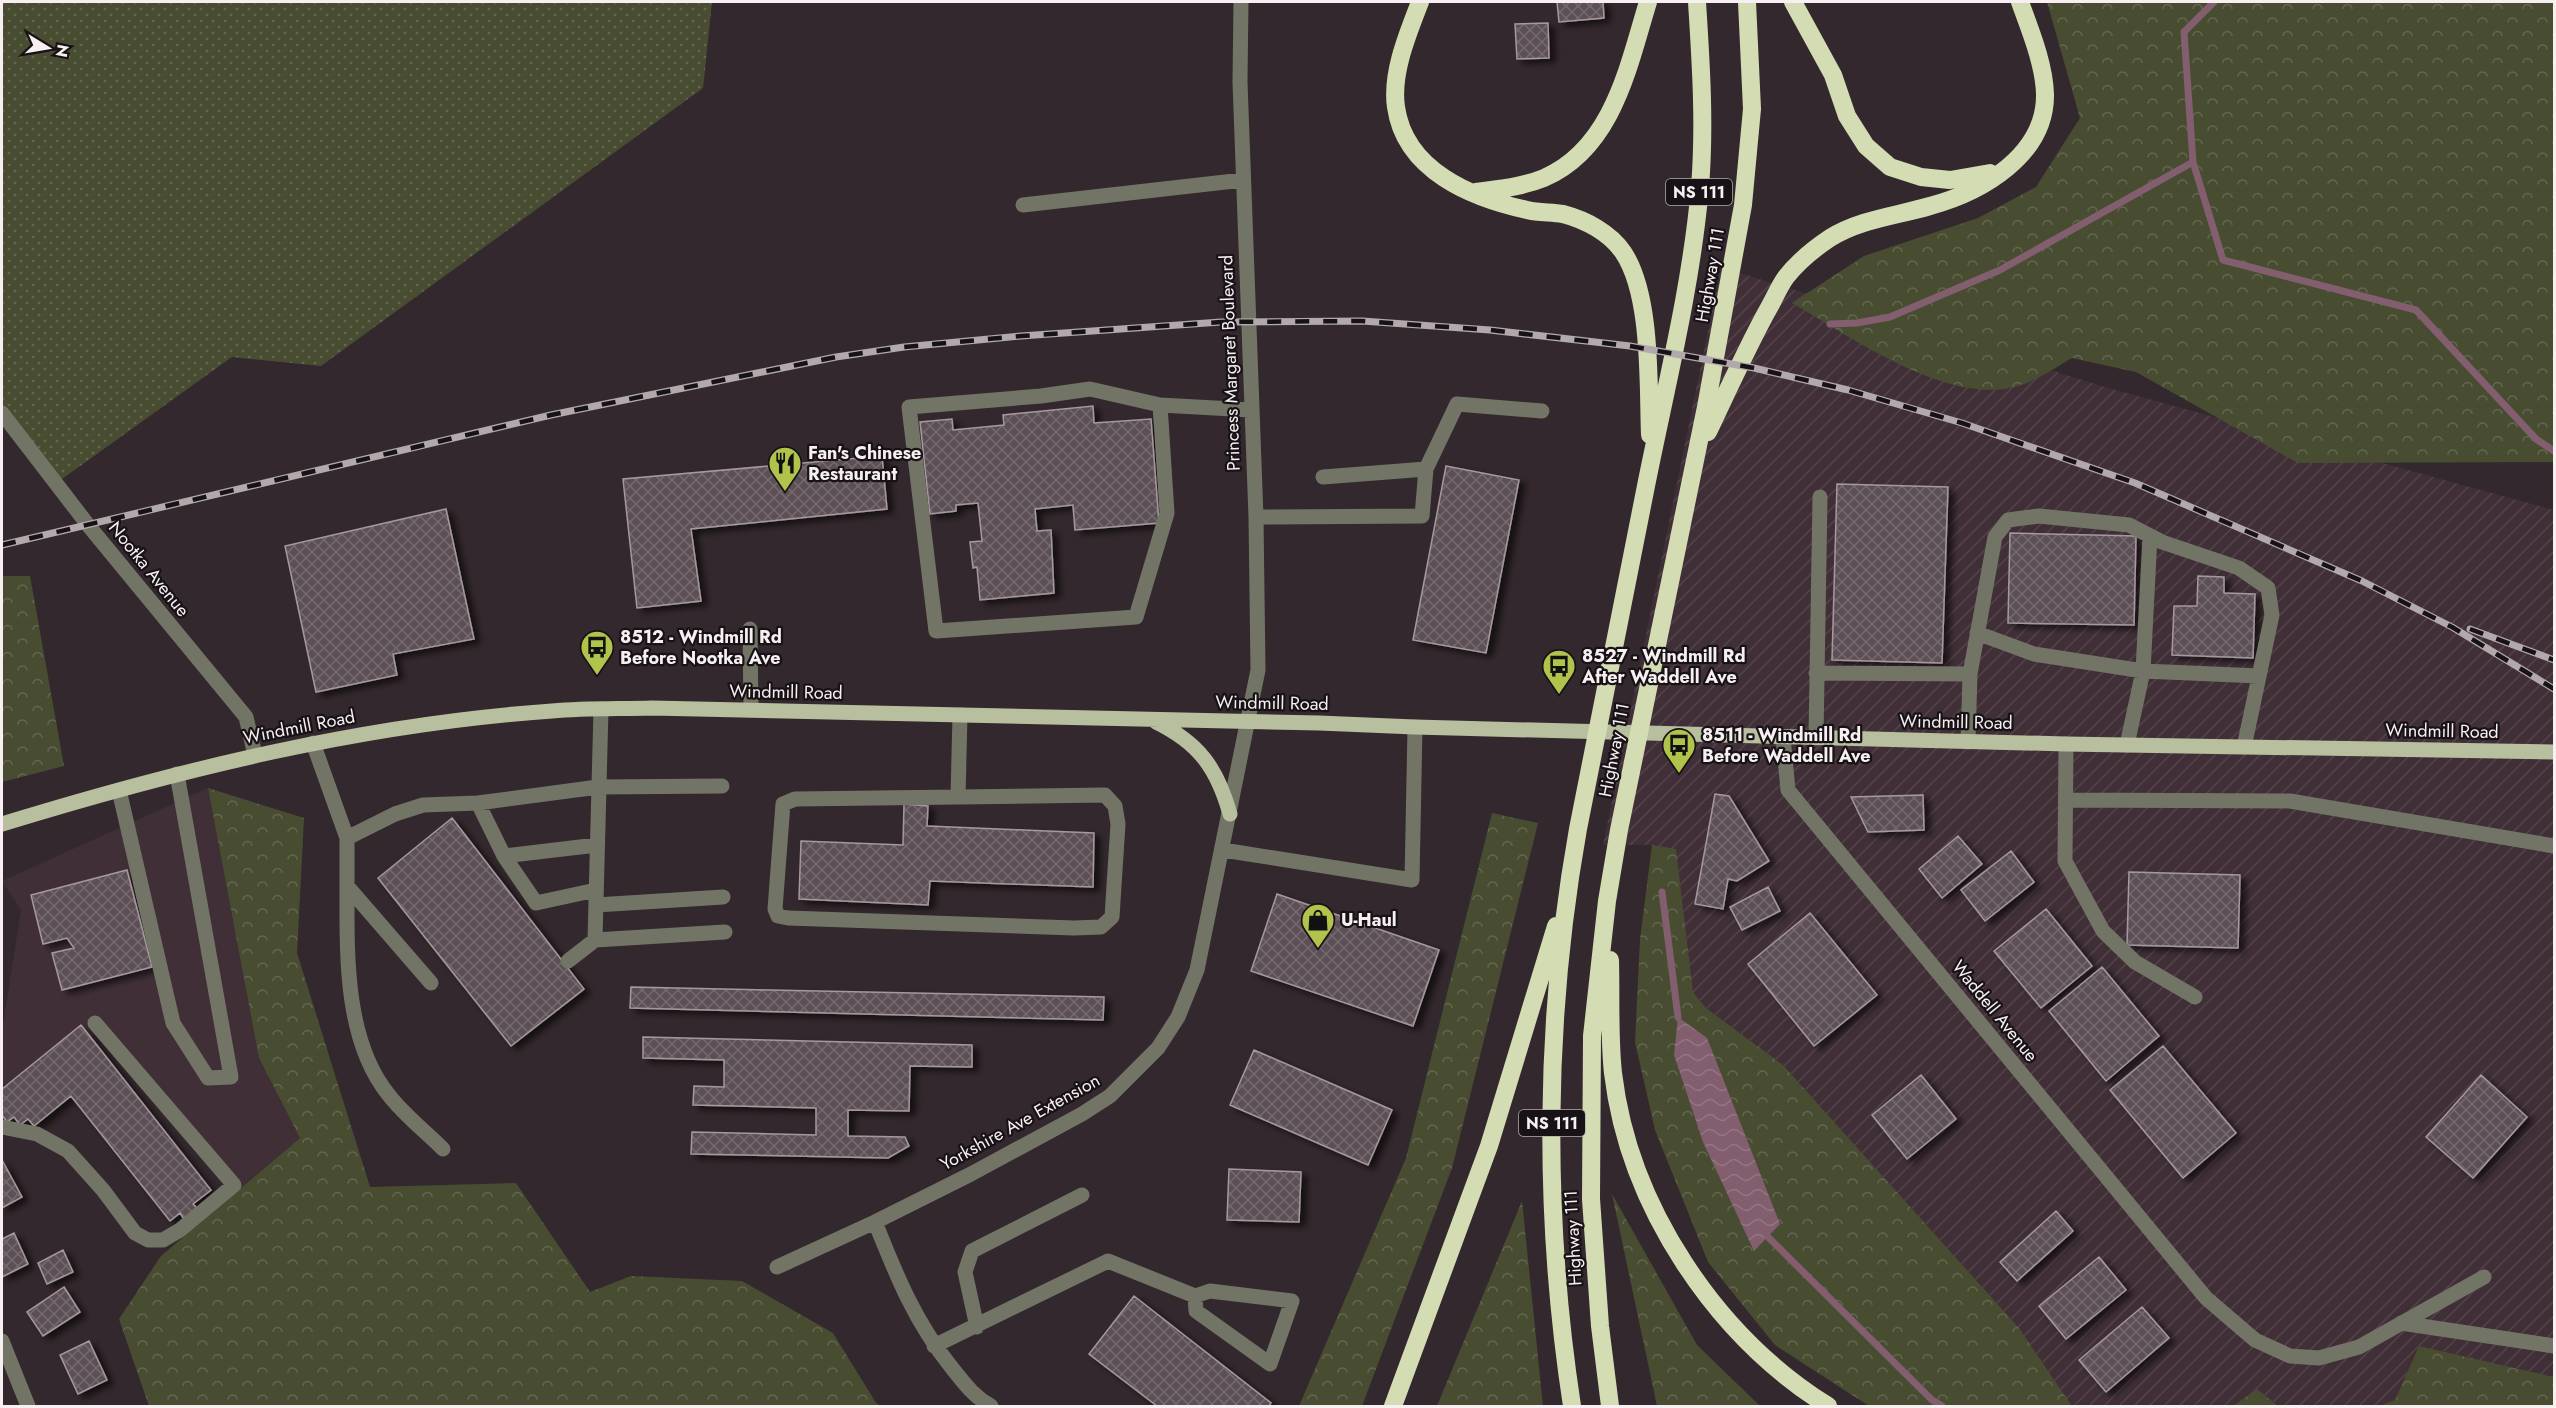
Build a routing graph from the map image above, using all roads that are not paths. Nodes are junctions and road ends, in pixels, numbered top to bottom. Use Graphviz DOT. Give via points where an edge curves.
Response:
graph roads {
  1 [pos="1241,2"];
  2 [pos="1420,2"];
  3 [pos="1648,2"];
  4 [pos="1697,2"];
  5 [pos="1747,2"];
  6 [pos="1793,2"];
  7 [pos="2020,2"];
  8 [pos="2007,170"];
  9 [pos="1243,180"];
  10 [pos="1470,192"];
  11 [pos="1023,205"];
  12 [pos="1160,405"];
  13 [pos="1251,410"];
  14 [pos="1542,411"];
  15 [pos="2,413"];
  16 [pos="1652,458"];
  17 [pos="1694,460"];
  18 [pos="1426,469"];
  19 [pos="1323,477"];
  20 [pos="1820,497"];
  21 [pos="1256,517"];
  22 [pos="2150,536"];
  23 [pos="750,629"];
  24 [pos="1977,633"];
  25 [pos="2143,671"];
  26 [pos="1816,673"];
  27 [pos="1970,674"];
  28 [pos="2259,676"];
  29 [pos="601,709"];
  30 [pos="751,710"];
  31 [pos="960,715"];
  32 [pos="1150,719"];
  33 [pos="1249,721"];
  34 [pos="1415,727"];
  35 [pos="1783,737"];
  36 [pos="1816,738"];
  37 [pos="1968,742"];
  38 [pos="313,743"];
  39 [pos="2067,744"];
  40 [pos="2127,745"];
  41 [pos="2244,747"];
  42 [pos="2554,752"];
  43 [pos="255,754"];
  44 [pos="177,774"];
  45 [pos="722,786"];
  46 [pos="598,787"];
  47 [pos="119,790"];
  48 [pos="958,797"];
  49 [pos="2066,800"];
  50 [pos="478,803"];
  51 [pos="1230,814"];
  52 [pos="2,824"];
  53 [pos="347,838"];
  54 [pos="597,845"];
  55 [pos="2554,846"];
  56 [pos="1223,850"];
  57 [pos="504,856"];
  58 [pos="347,886"];
  59 [pos="1567,890"];
  60 [pos="596,897"];
  61 [pos="723,897"];
  62 [pos="1607,901"];
  63 [pos="725,932"];
  64 [pos="595,940"];
  65 [pos="568,961"];
  66 [pos="431,983"];
  67 [pos="2195,997"];
  68 [pos="95,1023"];
  69 [pos="2,1127"];
  70 [pos="443,1149"];
  71 [pos="1082,1195"];
  72 [pos="875,1222"];
  73 [pos="777,1267"];
  74 [pos="2484,1277"];
  75 [pos="1195,1296"];
  76 [pos="2401,1323"];
  77 [pos="977,1326"];
  78 [pos="2,1341"];
  79 [pos="934,1346"];
  80 [pos="2554,1346"];
  81 [pos="28,1407"];
  82 [pos="991,1407"];
  83 [pos="1393,1407"];
  84 [pos="1572,1407"];
  85 [pos="1610,1407"];
  86 [pos="1828,1407"];
  1 -- 9 [label="street, Princess Margaret Boulevard"];
  2 -- 10 [label="highway" via="1396,82 1396,107 1402,130 1433,171"];
  3 -- 10 [label="highway" via="1614,106 1600,133 1585,150 1563,169 1542,179"];
  4 -- 16 [label="highway, Highway 111 / NS 111" via="1703,99 1700,177 1680,324"];
  5 -- 17 [label="highway, Highway 111 / NS 111" via="1752,109 1743,205"];
  6 -- 8 [label="highway" via="1833,75 1847,116 1866,146 1890,167 1921,177 1950,180"];
  7 -- 8 [label="highway" via="2038,58 2045,91 2044,110 2025,153"];
  8 -- 17 [label="highway" via="1932,206 1852,227 1830,238 1786,278"];
  9 -- 11 [label="street"];
  9 -- 13 [label="street, Princess Margaret Boulevard"];
  10 -- 16 [label="highway" via="1588,223 1622,250 1641,296"];
  12 -- 12 [label="street" via="1167,513 1136,617 936,631 909,407 1090,389"];
  12 -- 13 [label="street"];
  13 -- 21 [label="street, Princess Margaret Boulevard"];
  14 -- 18 [label="street" via="1457,404"];
  15 -- 43 [label="street, Nootka Avenue" via="88,525 246,717"];
  16 -- 59 [label="highway, Highway 111 / NS 111"];
  17 -- 62 [label="highway, Highway 111 / NS 111"];
  18 -- 19 [label="street"];
  18 -- 21 [label="street" via="1422,516"];
  20 -- 26 [label="street"];
  21 -- 33 [label="street, Princess Margaret Boulevard" via="1258,670"];
  22 -- 24 [label="street" via="2129,525 2039,516 2008,520 1995,537"];
  22 -- 25 [label="street"];
  22 -- 28 [label="street" via="2239,568 2268,588 2272,615"];
  23 -- 30 [label="street"];
  24 -- 25 [label="street" via="2034,654"];
  24 -- 27 [label="street"];
  25 -- 28 [label="street"];
  25 -- 40 [label="street"];
  26 -- 27 [label="street"];
  26 -- 36 [label="street"];
  27 -- 37 [label="street"];
  28 -- 41 [label="street"];
  29 -- 30 [label="main road, Windmill Road"];
  29 -- 38 [label="main road, Windmill Road" via="455,721"];
  29 -- 46 [label="street"];
  30 -- 31 [label="main road, Windmill Road"];
  31 -- 32 [label="main road, Windmill Road"];
  31 -- 48 [label="street"];
  32 -- 33 [label="main road, Windmill Road"];
  32 -- 51 [label="main road" via="1177,732 1204,758 1216,773"];
  33 -- 34 [label="main road, Windmill Road"];
  33 -- 51 [label="street, Yorkshire Ave Extension"];
  34 -- 35 [label="main road, Windmill Road"];
  34 -- 56 [label="street" via="1412,880"];
  35 -- 36 [label="main road, Windmill Road"];
  35 -- 76 [label="street, Waddell Avenue" via="1788,790 2206,1298 2255,1340 2290,1356 2330,1356 2359,1347"];
  36 -- 37 [label="main road, Windmill Road"];
  37 -- 39 [label="main road, Windmill Road"];
  38 -- 43 [label="main road, Windmill Road"];
  38 -- 53 [label="street"];
  39 -- 40 [label="main road, Windmill Road"];
  39 -- 49 [label="street"];
  40 -- 41 [label="main road, Windmill Road"];
  41 -- 42 [label="main road, Windmill Road"];
  43 -- 44 [label="main road, Windmill Road"];
  44 -- 47 [label="main road, Windmill Road"];
  44 -- 47 [label="street" via="231,1077 208,1078 173,1023"];
  45 -- 46 [label="street"];
  46 -- 50 [label="street"];
  46 -- 54 [label="street"];
  47 -- 52 [label="main road, Windmill Road"];
  48 -- 48 [label="street" via="1105,795 1115,806 1118,824 1112,917 1101,927 1074,928 778,916 775,909 783,804 795,799"];
  49 -- 55 [label="street" via="2290,801"];
  49 -- 67 [label="street" via="2065,861 2103,931 2135,962"];
  50 -- 53 [label="street" via="423,805"];
  50 -- 57 [label="street"];
  51 -- 56 [label="street, Yorkshire Ave Extension"];
  53 -- 58 [label="street"];
  54 -- 57 [label="street"];
  54 -- 60 [label="street"];
  56 -- 72 [label="street, Yorkshire Ave Extension" via="1197,970 1178,1017 1148,1059 1110,1096 1082,1114"];
  57 -- 60 [label="street" via="536,903"];
  58 -- 66 [label="street"];
  58 -- 70 [label="street" via="348,977 364,1053 387,1094"];
  59 -- 83 [label="highway" via="1489,1146"];
  59 -- 84 [label="highway, Highway 111 / NS 111" via="1555,1022 1551,1162 1554,1245"];
  60 -- 61 [label="street"];
  60 -- 64 [label="street"];
  62 -- 85 [label="highway, Highway 111 / NS 111" via="1592,1036 1591,1199"];
  62 -- 86 [label="highway" via="1613,1073 1626,1139 1655,1210 1696,1283 1735,1330 1798,1388"];
  63 -- 64 [label="street"];
  64 -- 65 [label="street"];
  68 -- 69 [label="street" via="234,1185 180,1230 163,1240 148,1240 135,1233 68,1151 37,1134"];
  71 -- 77 [label="street" via="972,1251 965,1272"];
  72 -- 73 [label="street, Yorkshire Ave Extension"];
  72 -- 79 [label="street" via="907,1300"];
  74 -- 76 [label="street, Waddell Avenue"];
  75 -- 75 [label="street" via="1196,1311 1270,1364 1292,1301 1210,1291"];
  75 -- 77 [label="street" via="1108,1261"];
  76 -- 80 [label="street"];
  77 -- 79 [label="street"];
  78 -- 81 [label="street"];
  79 -- 82 [label="street" via="975,1397"];
}
